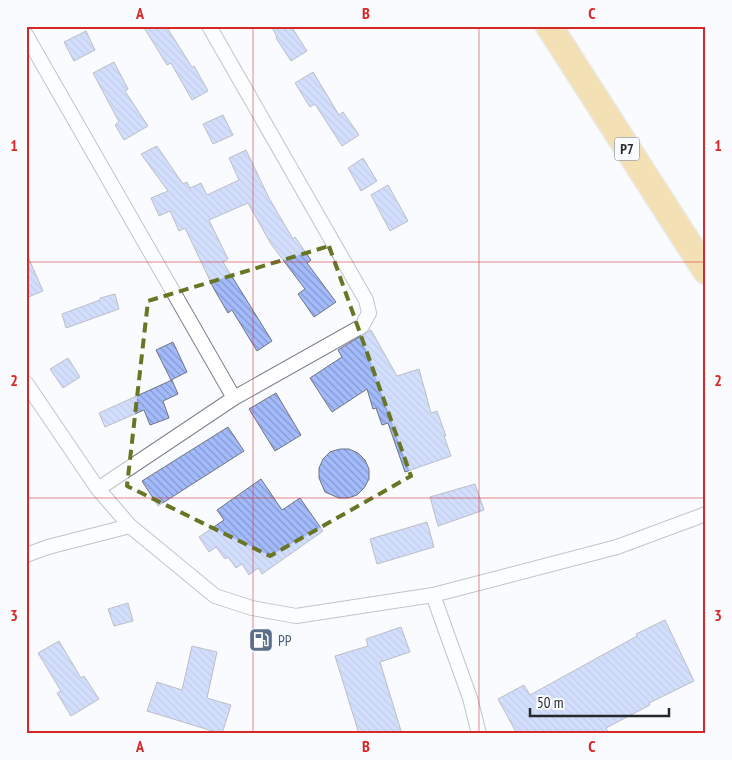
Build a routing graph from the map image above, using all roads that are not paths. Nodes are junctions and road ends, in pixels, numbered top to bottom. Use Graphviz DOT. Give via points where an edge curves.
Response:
graph roads {
  1 [pos="209,26"];
  2 [pos="549,26"];
  3 [pos="26,35"];
  4 [pos="706,271"];
  5 [pos="26,382"];
  6 [pos="234,398"];
  7 [pos="98,489"];
  8 [pos="706,514"];
  9 [pos="130,526"];
  10 [pos="26,556"];
  11 [pos="434,595"];
  12 [pos="479,734"];
  1 -- 6 [label="street" via="366,300 369,314 362,326"];
  2 -- 4 [label="highway, P7"];
  3 -- 6 [label="street"];
  5 -- 7 [label="street"];
  6 -- 7 [label="street"];
  7 -- 9 [label="street"];
  8 -- 11 [label="street" via="617,546"];
  9 -- 10 [label="street" via="48,547"];
  9 -- 11 [label="street" via="216,596 252,608 296,616"];
  11 -- 12 [label="street" via="470,698"];
}
